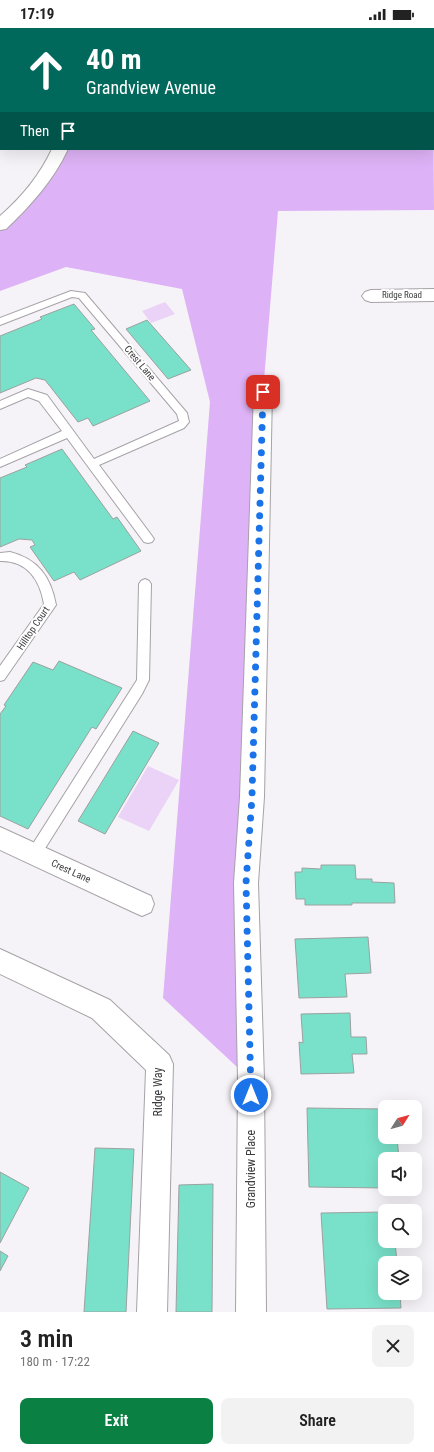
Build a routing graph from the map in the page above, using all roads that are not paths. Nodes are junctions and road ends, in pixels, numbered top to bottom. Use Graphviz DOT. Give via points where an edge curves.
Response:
graph roads {
  1 [pos="60,150"];
  2 [pos="0,225"];
  3 [pos="434,295"];
  4 [pos="371,296"];
  5 [pos="0,322"];
  6 [pos="263,392"];
  7 [pos="0,405"];
  8 [pos="68,433"];
  9 [pos="0,463"];
  10 [pos="92,464"];
  11 [pos="148,539"];
  12 [pos="0,557"];
  13 [pos="145,584"];
  14 [pos="0,676"];
  15 [pos="0,838"];
  16 [pos="34,854"];
  17 [pos="142,904"];
  18 [pos="0,960"];
  19 [pos="152,1312"];
  20 [pos="251,1312"];
  1 -- 2 [label="street" via="41,183 21,207"];
  3 -- 4 [label="street, Ridge Road"];
  5 -- 10 [label="lane, Crest Lane" via="71,294 82,295 182,413 184,422 180,425"];
  6 -- 20 [label="street, Grandview Place" via="252,797 246,883 251,1080"];
  7 -- 8 [label="lane" via="28,393 43,398"];
  8 -- 9 [label="lane"];
  8 -- 10 [label="lane"];
  10 -- 11 [label="lane"];
  12 -- 14 [label="lane, Hilltop Court" via="9,555 24,560 42,579 50,605"];
  13 -- 16 [label="lane" via="142,680 134,697"];
  15 -- 16 [label="street, Crest Lane"];
  16 -- 17 [label="street, Crest Lane"];
  18 -- 19 [label="street, Ridge Way" via="101,1009 160,1064"];
}
